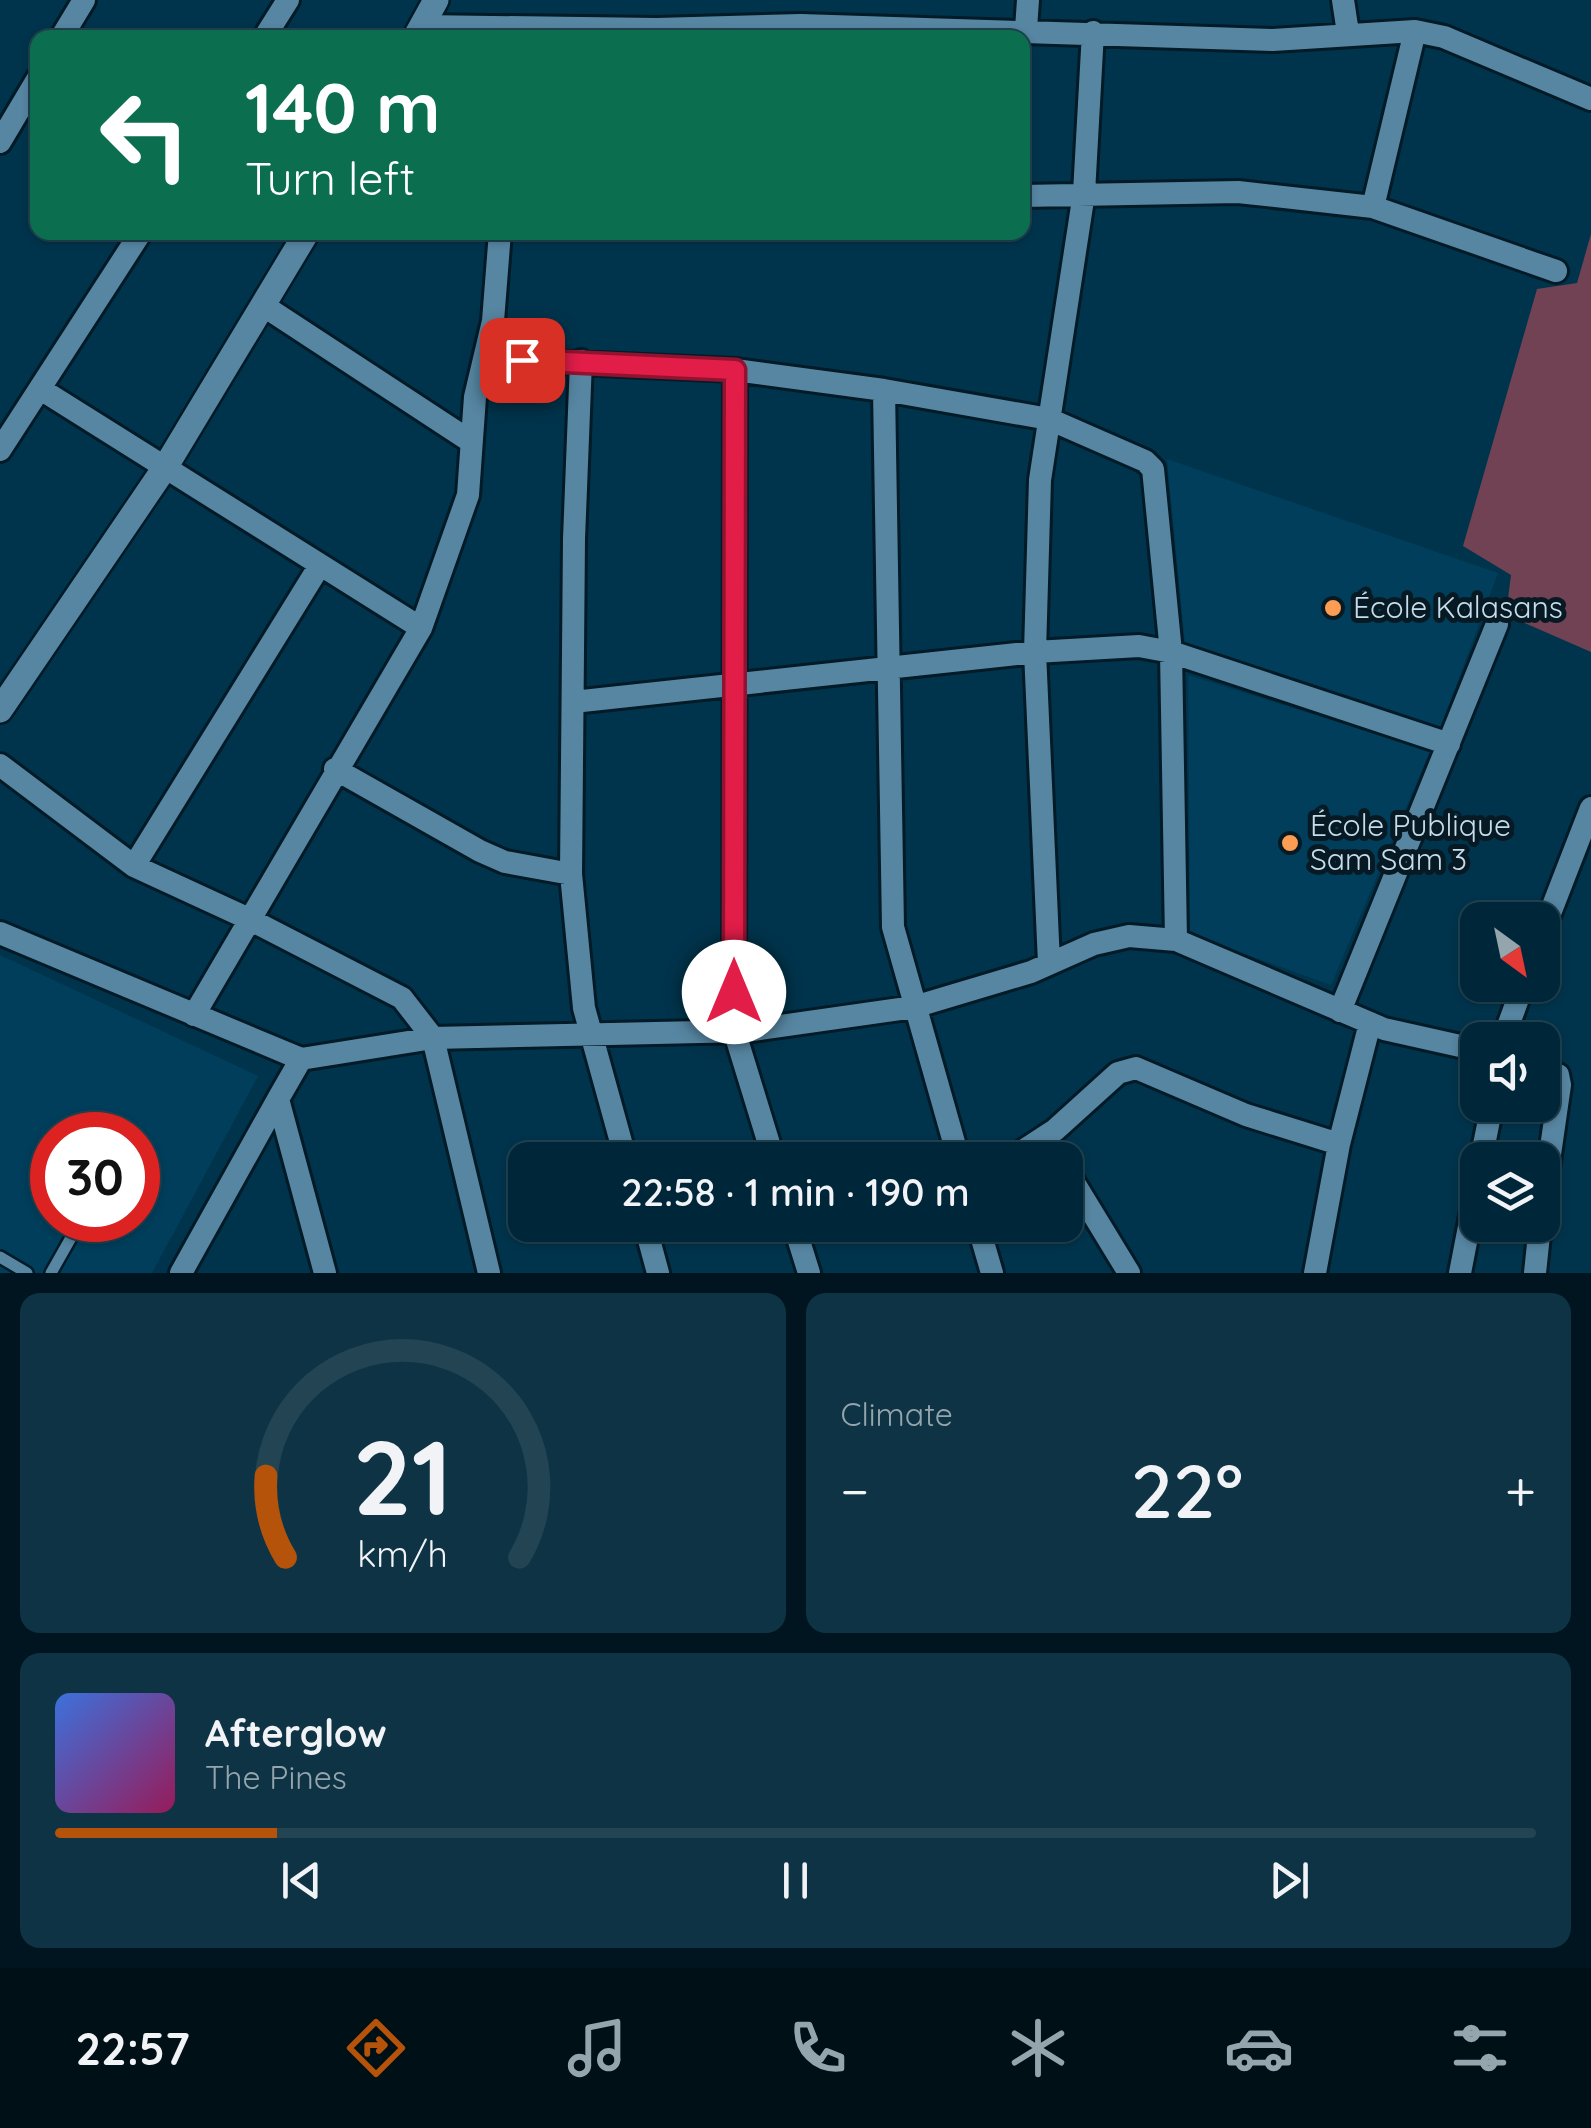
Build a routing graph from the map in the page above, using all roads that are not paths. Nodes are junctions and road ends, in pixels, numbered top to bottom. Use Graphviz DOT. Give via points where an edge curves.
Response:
graph roads {
  1 [pos="84,0"];
  2 [pos="288,0"];
  3 [pos="436,0"];
  4 [pos="804,0"];
  5 [pos="1028,0"];
  6 [pos="1343,0"];
  7 [pos="802,25"];
  8 [pos="1026,29"];
  9 [pos="66,30"];
  10 [pos="269,30"];
  11 [pos="419,30"];
  12 [pos="577,30"];
  13 [pos="1415,31"];
  14 [pos="1093,32"];
  15 [pos="1348,33"];
  16 [pos="30,91"];
  17 [pos="1591,99"];
  18 [pos="0,142"];
  19 [pos="1084,193"];
  20 [pos="1030,196"];
  21 [pos="1372,207"];
  22 [pos="136,240"];
  23 [pos="302,240"];
  24 [pos="499,240"];
  25 [pos="1556,271"];
  26 [pos="264,306"];
  27 [pos="486,359"];
  28 [pos="581,361"];
  29 [pos="735,370"];
  30 [pos="42,390"];
  31 [pos="884,390"];
  32 [pos="1049,419"];
  33 [pos="470,440"];
  34 [pos="0,450"];
  35 [pos="166,466"];
  36 [pos="320,564"];
  37 [pos="1497,624"];
  38 [pos="421,628"];
  39 [pos="1036,652"];
  40 [pos="1171,652"];
  41 [pos="888,668"];
  42 [pos="731,686"];
  43 [pos="573,702"];
  44 [pos="0,710"];
  45 [pos="1449,744"];
  46 [pos="0,765"];
  47 [pos="335,769"];
  48 [pos="1591,808"];
  49 [pos="134,866"];
  50 [pos="571,874"];
  51 [pos="1554,902"];
  52 [pos="249,918"];
  53 [pos="0,933"];
  54 [pos="1176,940"];
  55 [pos="1049,963"];
  56 [pos="914,1007"];
  57 [pos="1340,1011"];
  58 [pos="194,1015"];
  59 [pos="1370,1023"];
  60 [pos="734,1030"];
  61 [pos="590,1032"];
  62 [pos="433,1038"];
  63 [pos="1460,1046"];
  64 [pos="301,1059"];
  65 [pos="278,1099"];
  66 [pos="1046,1137"];
  67 [pos="621,1142"];
  68 [pos="768,1142"];
  69 [pos="954,1142"];
  70 [pos="1038,1142"];
  71 [pos="1049,1142"];
  72 [pos="1339,1144"];
  73 [pos="1083,1198"];
  74 [pos="69,1242"];
  75 [pos="649,1242"];
  76 [pos="799,1242"];
  77 [pos="983,1242"];
  78 [pos="1466,1242"];
  79 [pos="1538,1242"];
  80 [pos="0,1257"];
  81 [pos="27,1273"];
  82 [pos="51,1273"];
  83 [pos="181,1273"];
  84 [pos="325,1273"];
  85 [pos="489,1273"];
  86 [pos="658,1273"];
  87 [pos="809,1273"];
  88 [pos="992,1273"];
  89 [pos="1129,1273"];
  90 [pos="1314,1273"];
  91 [pos="1460,1273"];
  92 [pos="1534,1273"];
  1 -- 9 [label="street"];
  2 -- 10 [label="street"];
  3 -- 11 [label="street"];
  4 -- 7 [label="street"];
  5 -- 8 [label="street"];
  6 -- 15 [label="street"];
  7 -- 8 [label="street"];
  7 -- 12 [label="street"];
  8 -- 14 [label="street"];
  13 -- 15 [label="street"];
  13 -- 17 [label="street"];
  13 -- 21 [label="street"];
  14 -- 15 [label="street" via="1273,40"];
  14 -- 19 [label="street"];
  16 -- 18 [label="street"];
  19 -- 20 [label="street"];
  19 -- 21 [label="street" via="1238,192"];
  19 -- 32 [label="street"];
  21 -- 25 [label="street"];
  22 -- 30 [label="street"];
  23 -- 26 [label="street"];
  24 -- 27 [label="street"];
  26 -- 33 [label="street"];
  26 -- 35 [label="street"];
  27 -- 28 [label="street"];
  27 -- 33 [label="street"];
  28 -- 29 [label="street"];
  28 -- 43 [label="street"];
  29 -- 31 [label="street"];
  29 -- 42 [label="street"];
  30 -- 34 [label="street"];
  30 -- 35 [label="street"];
  31 -- 32 [label="street"];
  31 -- 41 [label="street"];
  32 -- 39 [label="street" via="1040,480"];
  32 -- 40 [label="street" via="1152,469"];
  33 -- 38 [label="street" via="460,526"];
  35 -- 36 [label="street"];
  35 -- 44 [label="street"];
  36 -- 38 [label="street"];
  36 -- 49 [label="street"];
  37 -- 45 [label="street"];
  38 -- 47 [label="street"];
  39 -- 40 [label="street" via="1139,646"];
  39 -- 41 [label="street"];
  39 -- 55 [label="street"];
  40 -- 45 [label="street"];
  40 -- 54 [label="street"];
  41 -- 42 [label="street"];
  41 -- 56 [label="street" via="893,928"];
  42 -- 43 [label="street"];
  42 -- 60 [label="street"];
  43 -- 50 [label="street"];
  45 -- 57 [label="street"];
  46 -- 49 [label="street"];
  47 -- 50 [label="street" via="480,851"];
  47 -- 52 [label="street"];
  48 -- 51 [label="street"];
  49 -- 52 [label="street"];
  50 -- 61 [label="street"];
  52 -- 58 [label="street"];
  52 -- 62 [label="street" via="402,998"];
  53 -- 58 [label="street"];
  54 -- 55 [label="street" via="1129,936"];
  54 -- 57 [label="street"];
  55 -- 56 [label="street"];
  56 -- 60 [label="street"];
  56 -- 69 [label="street"];
  57 -- 59 [label="street"];
  58 -- 64 [label="street"];
  59 -- 63 [label="street"];
  59 -- 72 [label="street"];
  60 -- 61 [label="street"];
  60 -- 68 [label="street"];
  61 -- 62 [label="street"];
  61 -- 67 [label="street"];
  62 -- 64 [label="street"];
  62 -- 85 [label="street"];
  64 -- 65 [label="street"];
  65 -- 83 [label="street"];
  65 -- 84 [label="street"];
  66 -- 70 [label="street"];
  66 -- 71 [label="street"];
  66 -- 72 [label="street" via="1118,1073 1136,1068 1246,1115"];
  72 -- 90 [label="street"];
  73 -- 89 [label="street"];
  74 -- 82 [label="lane"];
  75 -- 86 [label="street"];
  76 -- 87 [label="street"];
  77 -- 88 [label="street"];
  78 -- 91 [label="street"];
  79 -- 92 [label="street"];
  80 -- 81 [label="lane"];
}
